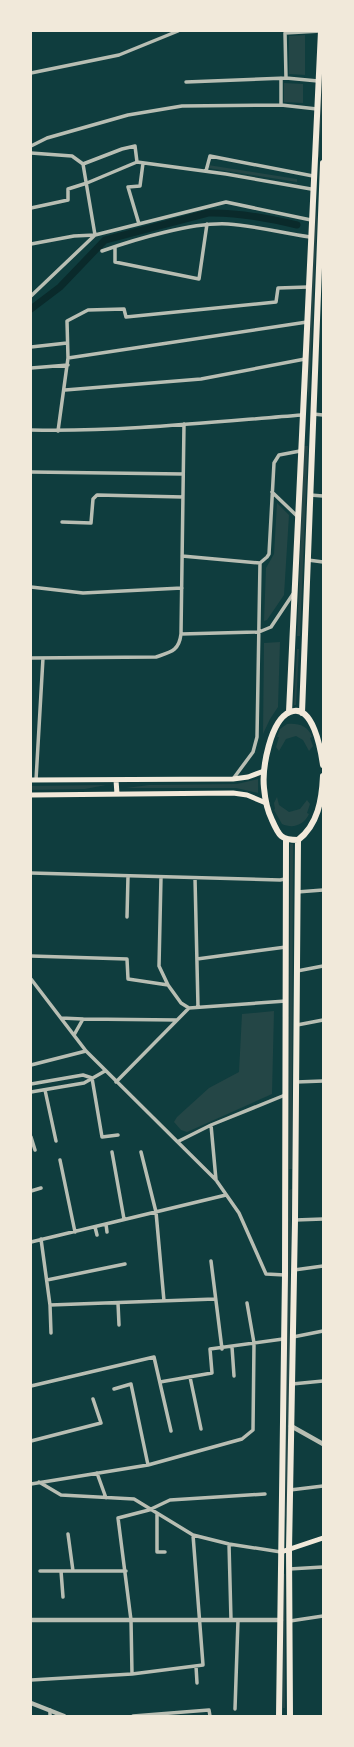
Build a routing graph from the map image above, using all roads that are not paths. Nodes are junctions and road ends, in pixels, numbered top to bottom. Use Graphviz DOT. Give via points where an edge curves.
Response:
graph roads {
  1 [pos="178,31"];
  2 [pos="321,31"];
  3 [pos="31,73"];
  4 [pos="280,78"];
  5 [pos="286,78"];
  6 [pos="318,80"];
  7 [pos="186,82"];
  8 [pos="281,105"];
  9 [pos="317,109"];
  10 [pos="31,146"];
  11 [pos="31,153"];
  12 [pos="137,162"];
  13 [pos="143,163"];
  14 [pos="83,164"];
  15 [pos="323,164"];
  16 [pos="206,171"];
  17 [pos="313,176"];
  18 [pos="87,184"];
  19 [pos="312,189"];
  20 [pos="322,191"];
  21 [pos="31,208"];
  22 [pos="311,220"];
  23 [pos="322,222"];
  24 [pos="139,224"];
  25 [pos="207,224"];
  26 [pos="95,235"];
  27 [pos="310,237"];
  28 [pos="322,239"];
  29 [pos="31,244"];
  30 [pos="115,247"];
  31 [pos="102,251"];
  32 [pos="309,287"];
  33 [pos="318,288"];
  34 [pos="31,296"];
  35 [pos="307,322"];
  36 [pos="67,343"];
  37 [pos="31,347"];
  38 [pos="68,358"];
  39 [pos="305,359"];
  40 [pos="68,365"];
  41 [pos="31,368"];
  42 [pos="65,390"];
  43 [pos="302,414"];
  44 [pos="313,414"];
  45 [pos="323,415"];
  46 [pos="184,424"];
  47 [pos="31,430"];
  48 [pos="58,431"];
  49 [pos="300,451"];
  50 [pos="31,472"];
  51 [pos="183,474"];
  52 [pos="272,492"];
  53 [pos="310,495"];
  54 [pos="323,496"];
  55 [pos="183,497"];
  56 [pos="297,517"];
  57 [pos="62,522"];
  58 [pos="182,556"];
  59 [pos="308,560"];
  60 [pos="323,562"];
  61 [pos="260,564"];
  62 [pos="31,587"];
  63 [pos="182,588"];
  64 [pos="294,592"];
  65 [pos="258,632"];
  66 [pos="181,634"];
  67 [pos="292,643"];
  68 [pos="305,643"];
  69 [pos="31,658"];
  70 [pos="43,658"];
  71 [pos="289,712"];
  72 [pos="302,713"];
  73 [pos="323,765"];
  74 [pos="264,770"];
  75 [pos="323,776"];
  76 [pos="233,779"];
  77 [pos="34,780"];
  78 [pos="116,780"];
  79 [pos="117,794"];
  80 [pos="31,795"];
  81 [pos="322,802"];
  82 [pos="266,803"];
  83 [pos="286,840"];
  84 [pos="298,840"];
  85 [pos="31,873"];
  86 [pos="128,876"];
  87 [pos="161,877"];
  88 [pos="195,878"];
  89 [pos="286,879"];
  90 [pos="323,890"];
  91 [pos="297,892"];
  92 [pos="127,917"];
  93 [pos="286,947"];
  94 [pos="31,956"];
  95 [pos="197,959"];
  96 [pos="323,966"];
  97 [pos="297,971"];
  98 [pos="31,979"];
  99 [pos="168,985"];
  100 [pos="286,1001"];
  101 [pos="198,1007"];
  102 [pos="189,1008"];
  103 [pos="61,1018"];
  104 [pos="83,1019"];
  105 [pos="177,1020"];
  106 [pos="323,1020"];
  107 [pos="297,1025"];
  108 [pos="74,1035"];
  109 [pos="86,1050"];
  110 [pos="31,1065"];
  111 [pos="105,1071"];
  112 [pos="92,1078"];
  113 [pos="323,1080"];
  114 [pos="116,1082"];
  115 [pos="296,1082"];
  116 [pos="31,1084"];
  117 [pos="44,1090"];
  118 [pos="31,1092"];
  119 [pos="285,1095"];
  120 [pos="211,1125"];
  121 [pos="118,1135"];
  122 [pos="31,1137"];
  123 [pos="56,1141"];
  124 [pos="178,1142"];
  125 [pos="35,1150"];
  126 [pos="112,1152"];
  127 [pos="141,1152"];
  128 [pos="60,1160"];
  129 [pos="284,1179"];
  130 [pos="295,1179"];
  131 [pos="216,1180"];
  132 [pos="41,1188"];
  133 [pos="31,1191"];
  134 [pos="226,1195"];
  135 [pos="156,1212"];
  136 [pos="124,1219"];
  137 [pos="323,1219"];
  138 [pos="295,1220"];
  139 [pos="106,1224"];
  140 [pos="96,1227"];
  141 [pos="74,1232"];
  142 [pos="107,1232"];
  143 [pos="97,1234"];
  144 [pos="41,1239"];
  145 [pos="31,1242"];
  146 [pos="211,1261"];
  147 [pos="125,1264"];
  148 [pos="323,1266"];
  149 [pos="294,1270"];
  150 [pos="285,1275"];
  151 [pos="47,1280"];
  152 [pos="214,1299"];
  153 [pos="164,1301"];
  154 [pos="118,1303"];
  155 [pos="247,1303"];
  156 [pos="50,1305"];
  157 [pos="119,1325"];
  158 [pos="323,1331"];
  159 [pos="51,1333"];
  160 [pos="292,1338"];
  161 [pos="283,1339"];
  162 [pos="254,1343"];
  163 [pos="232,1347"];
  164 [pos="222,1349"];
  165 [pos="234,1376"];
  166 [pos="190,1377"];
  167 [pos="323,1381"];
  168 [pos="160,1382"];
  169 [pos="292,1384"];
  170 [pos="31,1386"];
  171 [pos="114,1389"];
  172 [pos="93,1399"];
  173 [pos="291,1426"];
  174 [pos="201,1429"];
  175 [pos="171,1431"];
  176 [pos="31,1441"];
  177 [pos="323,1444"];
  178 [pos="148,1465"];
  179 [pos="97,1473"];
  180 [pos="39,1482"];
  181 [pos="31,1484"];
  182 [pos="323,1486"];
  183 [pos="290,1490"];
  184 [pos="265,1494"];
  185 [pos="106,1498"];
  186 [pos="149,1510"];
  187 [pos="156,1514"];
  188 [pos="68,1534"];
  189 [pos="193,1535"];
  190 [pos="323,1538"];
  191 [pos="229,1544"];
  192 [pos="289,1550"];
  193 [pos="165,1552"];
  194 [pos="281,1552"];
  195 [pos="323,1567"];
  196 [pos="289,1569"];
  197 [pos="40,1571"];
  198 [pos="62,1571"];
  199 [pos="73,1571"];
  200 [pos="126,1571"];
  201 [pos="63,1597"];
  202 [pos="323,1616"];
  203 [pos="31,1620"];
  204 [pos="130,1620"];
  205 [pos="199,1620"];
  206 [pos="231,1620"];
  207 [pos="238,1620"];
  208 [pos="281,1620"];
  209 [pos="290,1621"];
  210 [pos="196,1666"];
  211 [pos="132,1674"];
  212 [pos="31,1680"];
  213 [pos="197,1683"];
  214 [pos="31,1703"];
  215 [pos="235,1709"];
  216 [pos="50,1710"];
  217 [pos="50,1716"];
  218 [pos="64,1716"];
  219 [pos="133,1716"];
  220 [pos="210,1716"];
  221 [pos="279,1716"];
  222 [pos="290,1716"];
  1 -- 3 [label="street" via="119,55"];
  2 -- 5 [label="street" via="285,33"];
  2 -- 6 [label="main road"];
  4 -- 5 [label="street"];
  4 -- 7 [label="street"];
  4 -- 8 [label="street"];
  5 -- 6 [label="street"];
  6 -- 9 [label="main road"];
  8 -- 9 [label="street"];
  8 -- 10 [label="street" via="182,106 128,115 47,138"];
  9 -- 17 [label="main road"];
  11 -- 14 [label="street" via="72,156"];
  12 -- 13 [label="street"];
  12 -- 14 [label="street" via="136,146"];
  12 -- 18 [label="street"];
  13 -- 16 [label="street"];
  13 -- 24 [label="street" via="140,186 128,187"];
  14 -- 18 [label="street"];
  15 -- 20 [label="main road"];
  16 -- 17 [label="street" via="210,156"];
  16 -- 19 [label="street"];
  17 -- 19 [label="main road"];
  18 -- 21 [label="street" via="68,189 68,200"];
  18 -- 26 [label="street"];
  19 -- 22 [label="main road"];
  20 -- 23 [label="main road"];
  22 -- 24 [label="street" via="226,202"];
  22 -- 27 [label="main road"];
  23 -- 28 [label="main road"];
  24 -- 26 [label="street"];
  25 -- 27 [label="street" via="228,224"];
  25 -- 30 [label="street" via="130,241"];
  25 -- 30 [label="street" via="199,279 115,262"];
  26 -- 29 [label="street"];
  26 -- 34 [label="street"];
  27 -- 32 [label="main road"];
  28 -- 33 [label="main road"];
  30 -- 31 [label="street"];
  32 -- 33 [label="main road"];
  32 -- 35 [label="main road"];
  32 -- 36 [label="street" via="278,288 276,302 126,317 124,309 88,310 67,321"];
  33 -- 44 [label="main road"];
  35 -- 38 [label="street"];
  35 -- 39 [label="main road"];
  36 -- 37 [label="street"];
  36 -- 38 [label="street"];
  38 -- 40 [label="street"];
  39 -- 42 [label="street" via="201,379"];
  39 -- 43 [label="main road"];
  40 -- 41 [label="street"];
  40 -- 42 [label="street"];
  42 -- 48 [label="street"];
  43 -- 46 [label="street"];
  43 -- 49 [label="main road"];
  44 -- 45 [label="street"];
  44 -- 53 [label="main road"];
  46 -- 48 [label="street"];
  46 -- 51 [label="street"];
  47 -- 48 [label="street"];
  49 -- 52 [label="street" via="276,457"];
  49 -- 56 [label="main road"];
  50 -- 51 [label="street"];
  51 -- 55 [label="street"];
  52 -- 56 [label="street"];
  52 -- 61 [label="street" via="269,554"];
  53 -- 54 [label="street"];
  53 -- 59 [label="main road"];
  55 -- 57 [label="street" via="97,495 93,499 91,523"];
  55 -- 58 [label="street"];
  56 -- 64 [label="main road"];
  58 -- 61 [label="street"];
  58 -- 63 [label="street"];
  59 -- 60 [label="street"];
  59 -- 68 [label="main road"];
  61 -- 65 [label="street"];
  62 -- 63 [label="street" via="83,593"];
  63 -- 66 [label="street"];
  64 -- 65 [label="street" via="271,627"];
  64 -- 67 [label="main road"];
  65 -- 66 [label="street"];
  65 -- 76 [label="street" via="257,737 253,752"];
  66 -- 70 [label="street" via="175,650 156,657"];
  67 -- 68 [label="main road"];
  67 -- 71 [label="main road"];
  68 -- 72 [label="main road"];
  69 -- 70 [label="street"];
  70 -- 77 [label="street"];
  71 -- 72 [label="main road"];
  71 -- 74 [label="main road" via="274,731"];
  72 -- 73 [label="main road" via="310,720 316,733"];
  74 -- 76 [label="main road" via="248,777"];
  74 -- 82 [label="main road"];
  75 -- 81 [label="main road"];
  76 -- 78 [label="main road"];
  77 -- 78 [label="main road"];
  78 -- 79 [label="main road"];
  79 -- 80 [label="main road"];
  79 -- 82 [label="main road" via="233,793 247,795"];
  81 -- 84 [label="main road" via="309,829"];
  82 -- 83 [label="main road" via="275,827"];
  83 -- 84 [label="main road"];
  83 -- 89 [label="main road"];
  84 -- 91 [label="main road"];
  85 -- 86 [label="street"];
  86 -- 87 [label="street"];
  86 -- 92 [label="street"];
  87 -- 88 [label="street"];
  87 -- 99 [label="street" via="159,966"];
  88 -- 89 [label="street"];
  88 -- 95 [label="street"];
  89 -- 93 [label="main road"];
  90 -- 91 [label="street"];
  91 -- 97 [label="main road"];
  93 -- 95 [label="street"];
  93 -- 100 [label="main road"];
  94 -- 99 [label="street" via="127,959 128,979"];
  95 -- 101 [label="street"];
  96 -- 97 [label="street"];
  97 -- 107 [label="main road"];
  98 -- 103 [label="street"];
  99 -- 102 [label="street" via="181,1003"];
  100 -- 101 [label="street"];
  100 -- 119 [label="main road"];
  101 -- 102 [label="street"];
  102 -- 105 [label="street"];
  103 -- 104 [label="street"];
  103 -- 108 [label="street"];
  104 -- 105 [label="street"];
  104 -- 108 [label="street"];
  105 -- 114 [label="street"];
  106 -- 107 [label="street"];
  107 -- 115 [label="main road"];
  108 -- 109 [label="street"];
  109 -- 110 [label="street"];
  109 -- 111 [label="street"];
  111 -- 112 [label="street"];
  111 -- 114 [label="street"];
  112 -- 116 [label="street" via="83,1075"];
  112 -- 117 [label="street" via="84,1083"];
  112 -- 121 [label="street" via="102,1137"];
  113 -- 115 [label="street"];
  114 -- 124 [label="street"];
  115 -- 130 [label="main road"];
  117 -- 118 [label="street"];
  117 -- 123 [label="street"];
  119 -- 120 [label="street"];
  119 -- 129 [label="main road"];
  120 -- 124 [label="street"];
  120 -- 131 [label="street"];
  122 -- 125 [label="street"];
  124 -- 131 [label="street"];
  126 -- 136 [label="street"];
  127 -- 135 [label="street"];
  128 -- 141 [label="street"];
  129 -- 130 [label="main road"];
  129 -- 150 [label="main road"];
  130 -- 138 [label="main road"];
  131 -- 134 [label="street"];
  132 -- 133 [label="street"];
  134 -- 135 [label="street"];
  134 -- 150 [label="street" via="238,1213 266,1274"];
  135 -- 136 [label="street"];
  135 -- 153 [label="street"];
  136 -- 139 [label="street"];
  137 -- 138 [label="street"];
  138 -- 149 [label="main road"];
  139 -- 140 [label="street"];
  139 -- 142 [label="street"];
  140 -- 141 [label="street"];
  140 -- 143 [label="street"];
  141 -- 144 [label="street"];
  144 -- 145 [label="street"];
  144 -- 151 [label="street"];
  146 -- 152 [label="street"];
  147 -- 151 [label="street"];
  148 -- 149 [label="street"];
  149 -- 160 [label="main road"];
  150 -- 161 [label="main road"];
  151 -- 156 [label="street"];
  152 -- 153 [label="street"];
  152 -- 164 [label="street"];
  153 -- 154 [label="street"];
  154 -- 156 [label="street"];
  154 -- 157 [label="street"];
  155 -- 162 [label="street"];
  156 -- 159 [label="street"];
  158 -- 160 [label="street"];
  160 -- 169 [label="main road"];
  161 -- 162 [label="street"];
  161 -- 194 [label="main road"];
  162 -- 163 [label="street"];
  162 -- 178 [label="street" via="253,1430 242,1439"];
  163 -- 164 [label="street"];
  163 -- 165 [label="street"];
  164 -- 166 [label="street" via="210,1349 212,1373"];
  166 -- 168 [label="street"];
  166 -- 174 [label="street"];
  167 -- 169 [label="street"];
  168 -- 170 [label="street" via="154,1357"];
  168 -- 175 [label="street"];
  169 -- 173 [label="main road"];
  171 -- 178 [label="street" via="131,1384"];
  172 -- 176 [label="street" via="101,1423"];
  173 -- 177 [label="street"];
  173 -- 183 [label="main road"];
  178 -- 179 [label="street"];
  179 -- 180 [label="street"];
  179 -- 185 [label="street"];
  180 -- 181 [label="street"];
  180 -- 185 [label="street" via="61,1495"];
  182 -- 183 [label="street"];
  183 -- 192 [label="main road"];
  184 -- 186 [label="street" via="170,1500"];
  185 -- 186 [label="street" via="134,1499"];
  186 -- 187 [label="street"];
  186 -- 200 [label="street" via="118,1518"];
  187 -- 189 [label="street"];
  187 -- 193 [label="street" via="157,1552"];
  188 -- 199 [label="street"];
  189 -- 191 [label="street"];
  189 -- 205 [label="street"];
  190 -- 192 [label="main road"];
  191 -- 194 [label="street"];
  191 -- 206 [label="street"];
  192 -- 194 [label="main road"];
  192 -- 196 [label="main road"];
  194 -- 208 [label="main road"];
  195 -- 196 [label="street"];
  196 -- 209 [label="main road"];
  197 -- 198 [label="street"];
  198 -- 199 [label="street"];
  198 -- 201 [label="street"];
  199 -- 200 [label="street"];
  200 -- 204 [label="street"];
  202 -- 209 [label="street"];
  203 -- 204 [label="street"];
  204 -- 205 [label="street"];
  204 -- 211 [label="street"];
  205 -- 206 [label="street"];
  205 -- 210 [label="street" via="203,1665"];
  206 -- 207 [label="street"];
  207 -- 208 [label="street"];
  207 -- 215 [label="street"];
  208 -- 221 [label="main road"];
  209 -- 222 [label="main road"];
  210 -- 211 [label="street"];
  210 -- 213 [label="street"];
  211 -- 212 [label="street"];
  214 -- 216 [label="street"];
  216 -- 217 [label="street"];
  216 -- 218 [label="street"];
  219 -- 220 [label="street" via="209,1710"];
}
